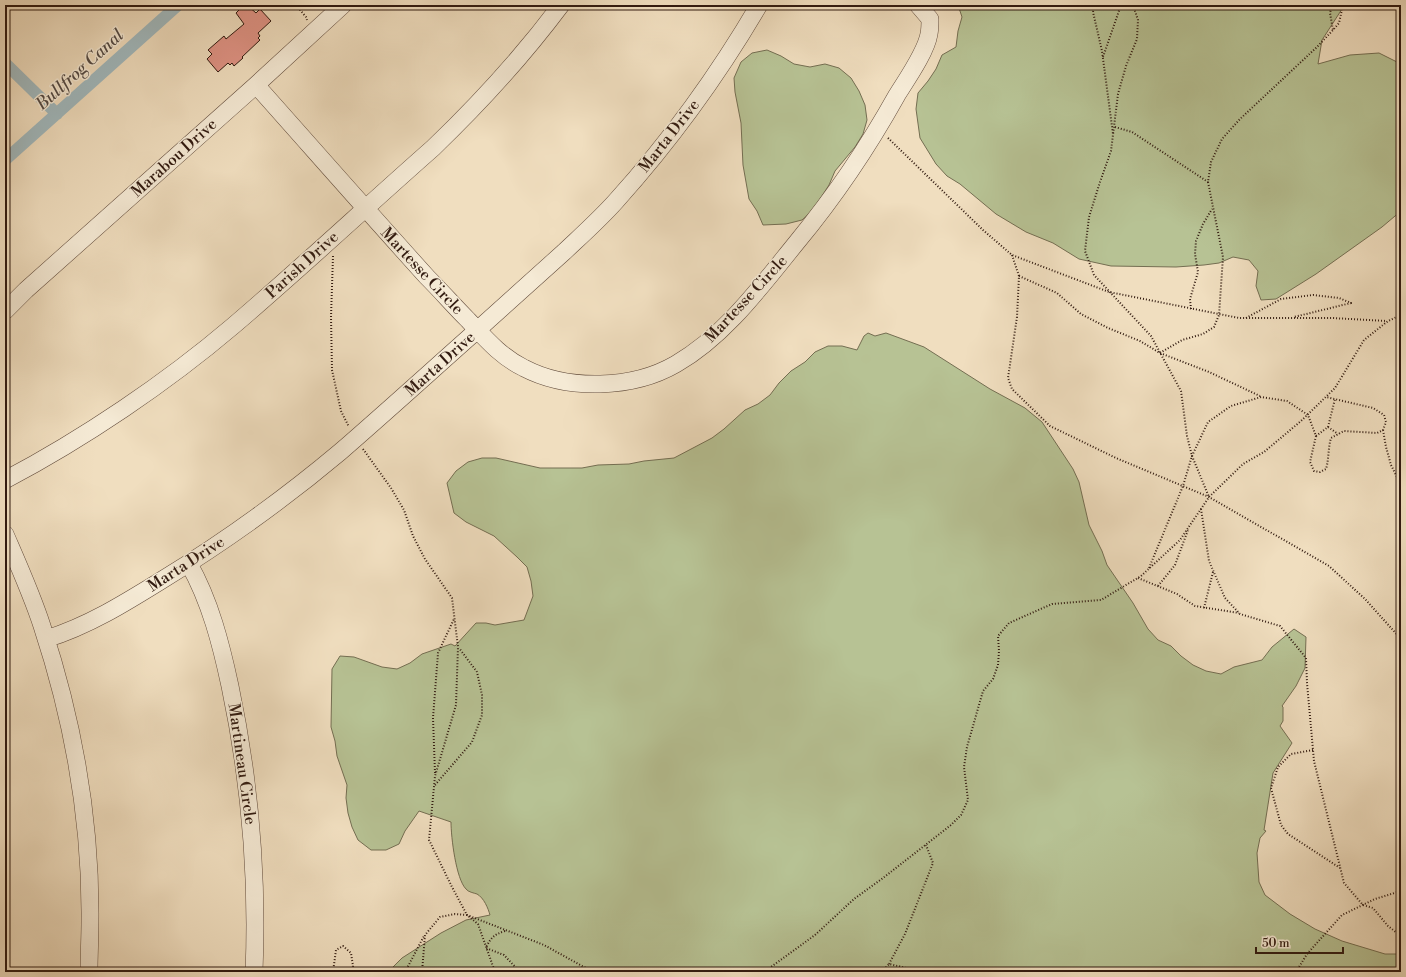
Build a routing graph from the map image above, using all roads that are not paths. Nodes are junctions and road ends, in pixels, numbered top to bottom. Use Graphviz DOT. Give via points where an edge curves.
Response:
graph roads {
  1 [pos="343,5"];
  2 [pos="561,5"];
  3 [pos="759,5"];
  4 [pos="918,5"];
  5 [pos="256,85"];
  6 [pos="365,208"];
  7 [pos="5,311"];
  8 [pos="477,330"];
  9 [pos="5,480"];
  10 [pos="5,534"];
  11 [pos="189,564"];
  12 [pos="46,639"];
  13 [pos="89,972"];
  14 [pos="254,972"];
  1 -- 5 [label="street, Marabou Drive"];
  2 -- 6 [label="street, Parish Drive" via="482,100"];
  3 -- 8 [label="street, Marta Drive" via="701,95 615,203"];
  4 -- 8 [label="street, Martesse Circle" via="930,20 929,36 878,129 808,229 753,296 707,343 677,364 646,378 595,384 560,381 535,374 500,353"];
  5 -- 6 [label="street, Martesse Circle"];
  5 -- 7 [label="street, Marabou Drive"];
  6 -- 8 [label="street, Martesse Circle"];
  6 -- 9 [label="street, Parish Drive" via="233,326 154,387 71,442"];
  8 -- 11 [label="street, Marta Drive" via="355,438 282,498"];
  10 -- 12 [label="street"];
  11 -- 12 [label="street, Marta Drive" via="90,622"];
  11 -- 14 [label="street, Martineau Circle" via="200,583 211,612 226,667 241,744 254,861"];
  12 -- 13 [label="street" via="65,706 79,775 88,849"];
}
